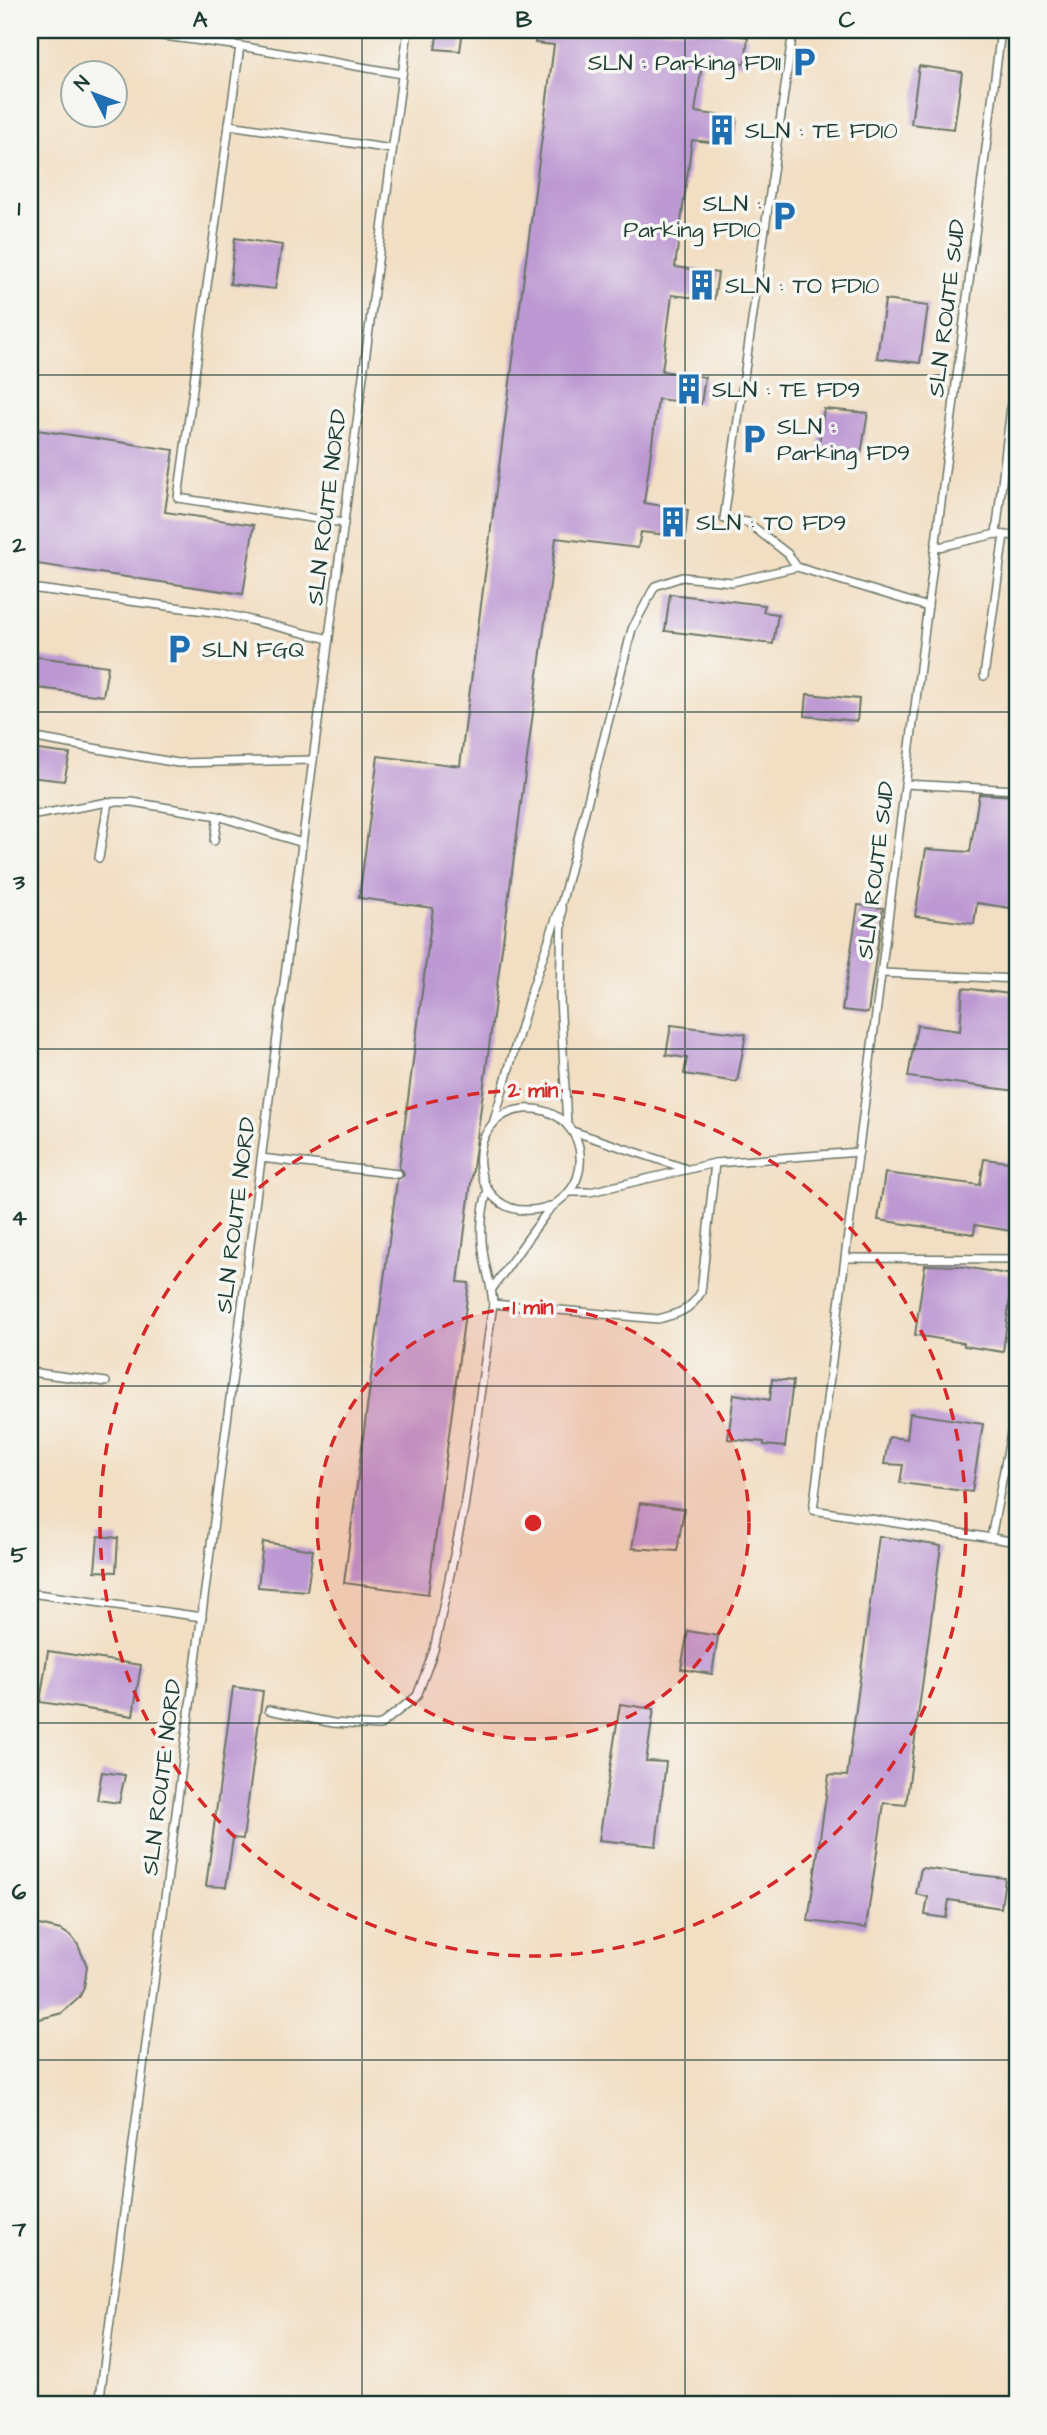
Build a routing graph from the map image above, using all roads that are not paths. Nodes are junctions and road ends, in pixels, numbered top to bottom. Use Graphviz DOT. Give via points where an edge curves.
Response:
graph roads {
  1 [pos="118,30"];
  2 [pos="205,30"];
  3 [pos="408,30"];
  4 [pos="793,30"];
  5 [pos="1001,30"];
  6 [pos="204,41"];
  7 [pos="240,46"];
  8 [pos="402,74"];
  9 [pos="229,125"];
  10 [pos="393,149"];
  11 [pos="1017,392"];
  12 [pos="344,523"];
  13 [pos="996,534"];
  14 [pos="1004,535"];
  15 [pos="1017,536"];
  16 [pos="935,548"];
  17 [pos="797,567"];
  18 [pos="30,588"];
  19 [pos="928,607"];
  20 [pos="329,639"];
  21 [pos="984,676"];
  22 [pos="30,737"];
  23 [pos="313,760"];
  24 [pos="905,784"];
  25 [pos="1017,790"];
  26 [pos="108,803"];
  27 [pos="30,816"];
  28 [pos="218,816"];
  29 [pos="214,841"];
  30 [pos="302,843"];
  31 [pos="99,858"];
  32 [pos="562,901"];
  33 [pos="882,972"];
  34 [pos="1017,979"];
  35 [pos="493,1124"];
  36 [pos="569,1127"];
  37 [pos="859,1152"];
  38 [pos="261,1158"];
  39 [pos="715,1163"];
  40 [pos="684,1168"];
  41 [pos="398,1174"];
  42 [pos="481,1176"];
  43 [pos="471,1181"];
  44 [pos="488,1190"];
  45 [pos="569,1192"];
  46 [pos="551,1206"];
  47 [pos="845,1258"];
  48 [pos="1017,1259"];
  49 [pos="492,1289"];
  50 [pos="493,1304"];
  51 [pos="30,1372"];
  52 [pos="106,1382"];
  53 [pos="1017,1418"];
  54 [pos="991,1538"];
  55 [pos="1017,1542"];
  56 [pos="30,1593"];
  57 [pos="202,1617"];
  58 [pos="270,1710"];
  59 [pos="99,2405"];
  1 -- 6 [label="lane"];
  2 -- 6 [label="lane"];
  3 -- 8 [label="lane, SLN ROUTE NORD"];
  4 -- 17 [label="lane" via="724,519 747,522 788,554"];
  5 -- 16 [label="lane, SLN ROUTE SUD"];
  6 -- 7 [label="lane"];
  7 -- 8 [label="lane"];
  7 -- 9 [label="lane"];
  8 -- 10 [label="lane, SLN ROUTE NORD"];
  9 -- 10 [label="lane"];
  9 -- 12 [label="lane" via="177,498"];
  10 -- 12 [label="lane, SLN ROUTE NORD"];
  11 -- 13 [label="lane" via="1012,398"];
  12 -- 20 [label="lane, SLN ROUTE NORD"];
  13 -- 14 [label="lane"];
  13 -- 16 [label="lane"];
  14 -- 15 [label="lane"];
  14 -- 21 [label="lane"];
  16 -- 19 [label="lane, SLN ROUTE SUD"];
  17 -- 19 [label="lane"];
  17 -- 32 [label="lane" via="732,582 682,577 655,586 632,629"];
  18 -- 20 [label="lane" via="221,613"];
  19 -- 24 [label="lane, SLN ROUTE SUD"];
  20 -- 23 [label="lane, SLN ROUTE NORD"];
  22 -- 23 [label="lane" via="178,762"];
  23 -- 30 [label="lane, SLN ROUTE NORD"];
  24 -- 25 [label="lane"];
  24 -- 33 [label="lane, SLN ROUTE SUD"];
  26 -- 27 [label="lane"];
  26 -- 28 [label="lane" via="132,802"];
  26 -- 31 [label="lane"];
  28 -- 29 [label="lane"];
  28 -- 30 [label="lane"];
  30 -- 38 [label="lane, SLN ROUTE NORD"];
  32 -- 35 [label="lane"];
  32 -- 36 [label="lane" via="560,998"];
  33 -- 34 [label="lane"];
  33 -- 37 [label="lane, SLN ROUTE SUD"];
  35 -- 36 [label="lane" via="506,1114 530,1109 554,1114"];
  35 -- 42 [label="lane" via="480,1148"];
  36 -- 40 [label="lane"];
  36 -- 45 [label="lane" via="578,1142 580,1168"];
  37 -- 39 [label="lane"];
  37 -- 47 [label="lane, SLN ROUTE SUD"];
  38 -- 41 [label="lane"];
  38 -- 57 [label="lane, SLN ROUTE NORD"];
  39 -- 40 [label="lane"];
  39 -- 50 [label="lane" via="701,1292 694,1305 658,1319"];
  40 -- 45 [label="lane" via="590,1192"];
  42 -- 43 [label="lane"];
  42 -- 44 [label="lane"];
  44 -- 46 [label="lane" via="506,1205 528,1211"];
  44 -- 49 [label="lane" via="483,1204 483,1250"];
  45 -- 46 [label="lane"];
  46 -- 49 [label="lane"];
  47 -- 48 [label="lane"];
  47 -- 54 [label="lane, SLN ROUTE SUD" via="813,1510"];
  49 -- 50 [label="lane"];
  50 -- 58 [label="lane" via="458,1538 434,1650 417,1696 379,1726 333,1723"];
  51 -- 52 [label="lane"];
  53 -- 54 [label="lane"];
  54 -- 55 [label="lane, SLN ROUTE SUD"];
  56 -- 57 [label="lane"];
  57 -- 59 [label="lane, SLN ROUTE NORD"];
}
